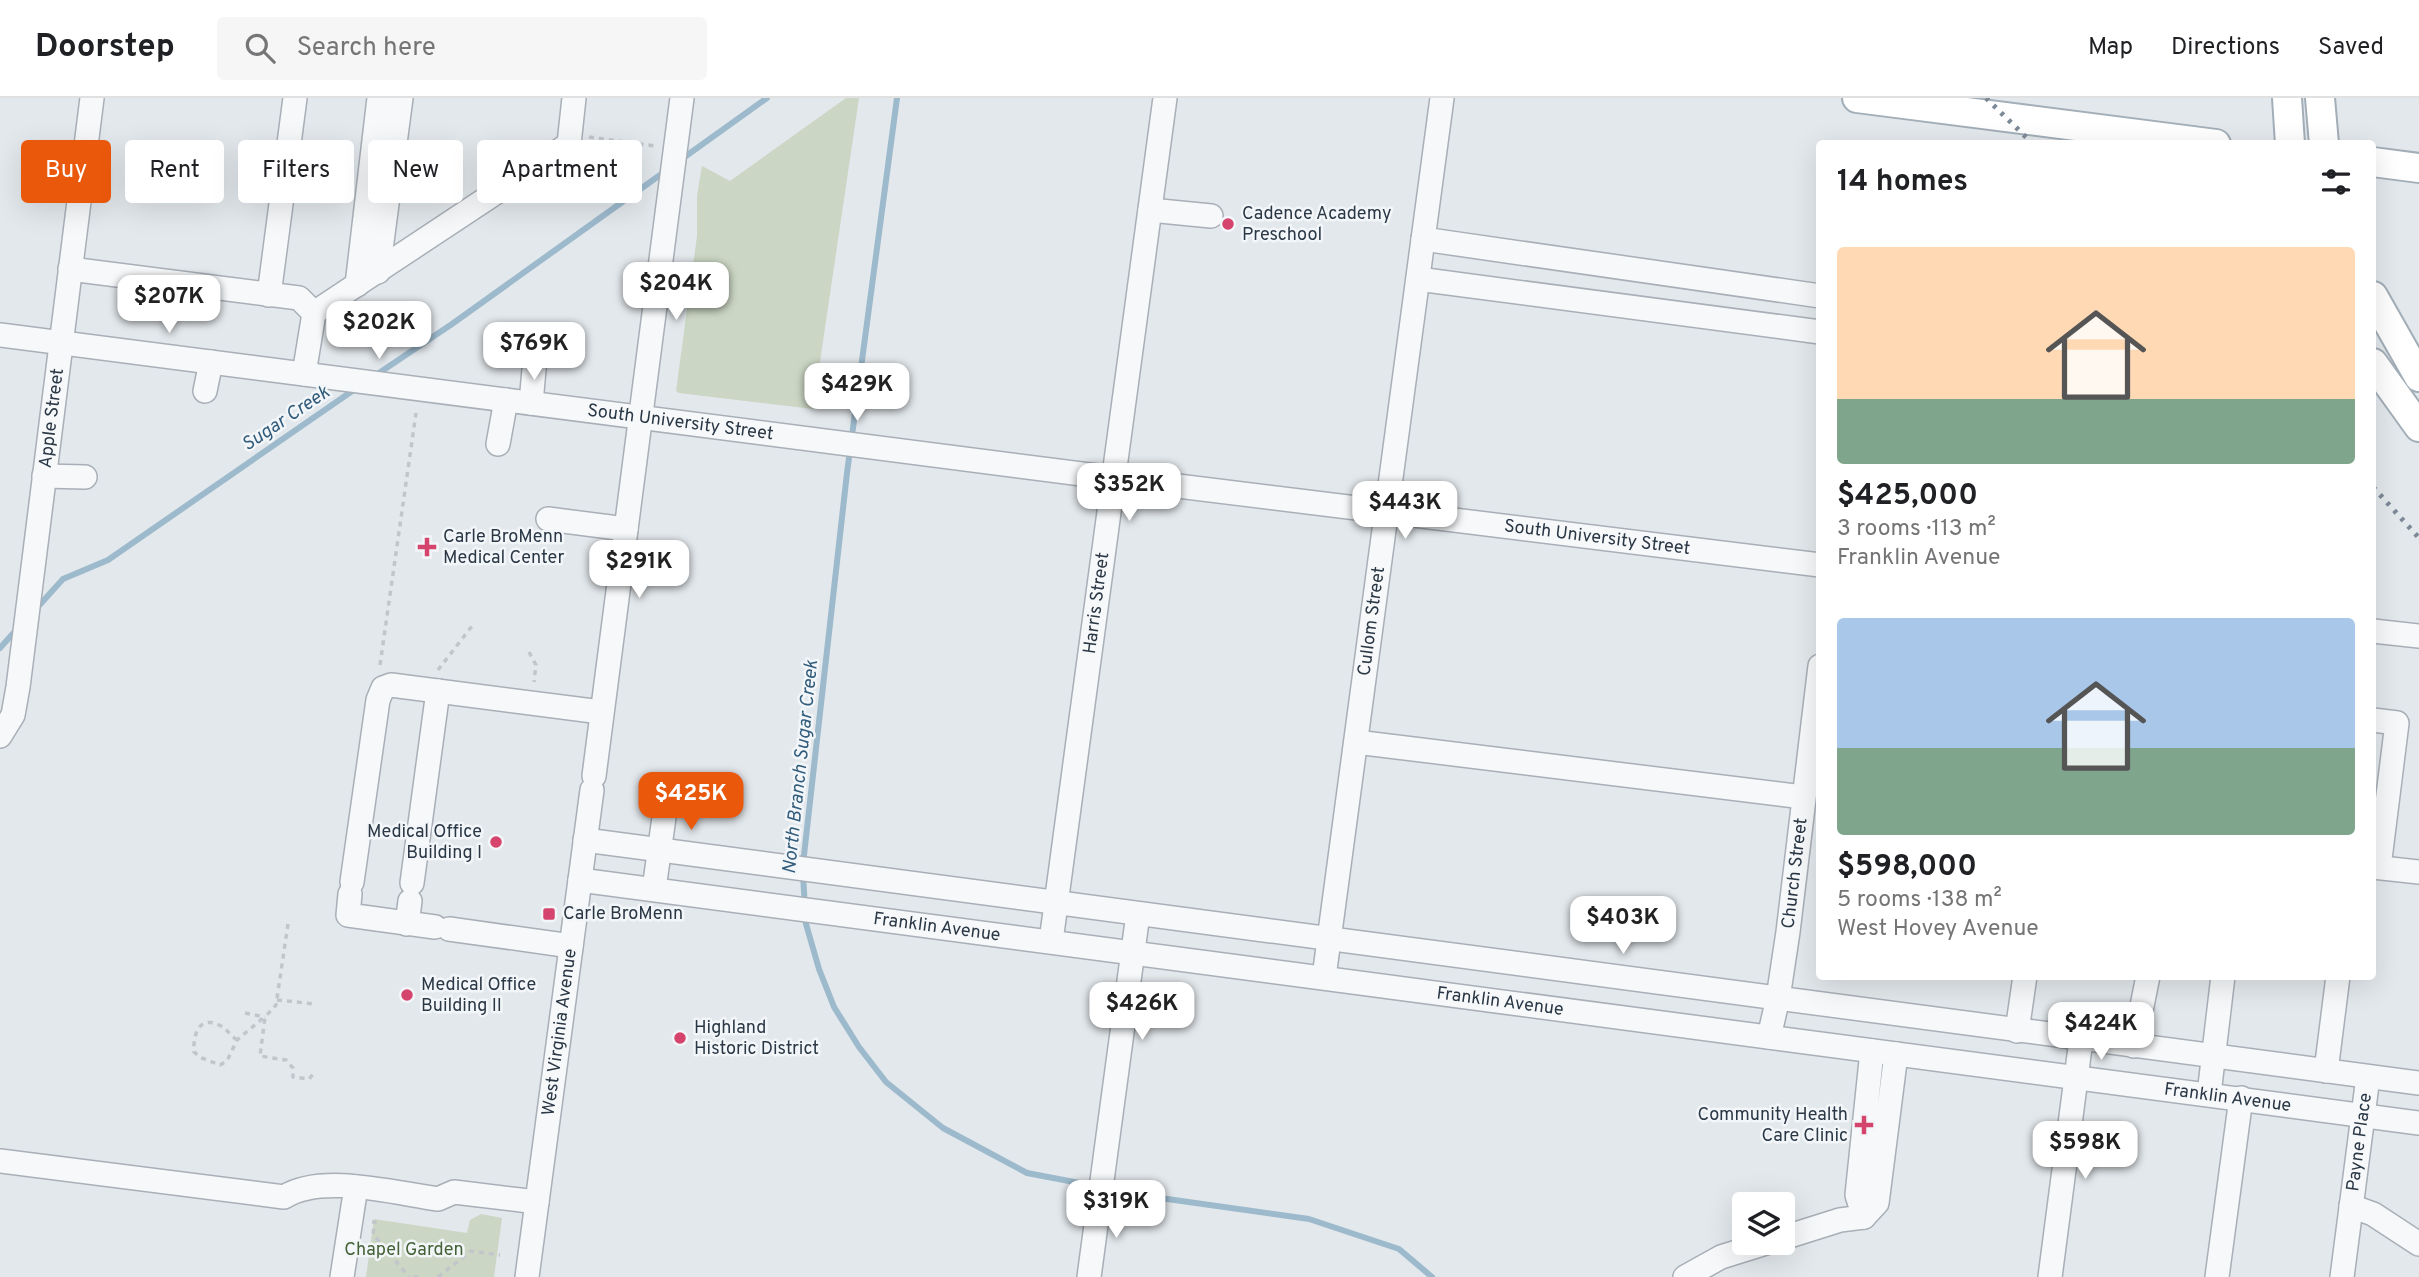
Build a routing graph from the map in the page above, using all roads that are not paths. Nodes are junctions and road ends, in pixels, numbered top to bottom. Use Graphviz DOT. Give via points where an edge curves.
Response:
graph roads {
  1 [pos="92,98"];
  2 [pos="295,98"];
  3 [pos="379,98"];
  4 [pos="401,98"];
  5 [pos="574,98"];
  6 [pos="1165,98"];
  7 [pos="1442,98"];
  8 [pos="1857,98"];
  9 [pos="2287,98"];
  10 [pos="2320,98"];
  11 [pos="682,101"];
  12 [pos="2185,140"];
  13 [pos="2290,140"];
  14 [pos="2324,140"];
  15 [pos="2376,162"];
  16 [pos="2411,167"];
  17 [pos="2376,182"];
  18 [pos="1150,210"];
  19 [pos="1211,216"];
  20 [pos="1423,239"];
  21 [pos="70,269"];
  22 [pos="378,272"];
  23 [pos="1418,279"];
  24 [pos="356,285"];
  25 [pos="269,295"];
  26 [pos="1816,295"];
  27 [pos="2376,301"];
  28 [pos="314,313"];
  29 [pos="1816,330"];
  30 [pos="0,335"];
  31 [pos="61,343"];
  32 [pos="535,358"];
  33 [pos="211,362"];
  34 [pos="2376,367"];
  35 [pos="2418,373"];
  36 [pos="304,374"];
  37 [pos="205,391"];
  38 [pos="506,400"];
  39 [pos="531,404"];
  40 [pos="641,418"];
  41 [pos="2419,427"];
  42 [pos="498,444"];
  43 [pos="44,476"];
  44 [pos="85,477"];
  45 [pos="1113,478"];
  46 [pos="1387,512"];
  47 [pos="548,519"];
  48 [pos="626,529"];
  49 [pos="1816,565"];
  50 [pos="2376,631"];
  51 [pos="2419,636"];
  52 [pos="437,682"];
  53 [pos="1816,697"];
  54 [pos="601,712"];
  55 [pos="2376,720"];
  56 [pos="0,736"];
  57 [pos="1356,742"];
  58 [pos="667,796"];
  59 [pos="1803,797"];
  60 [pos="585,840"];
  61 [pos="659,850"];
  62 [pos="2376,867"];
  63 [pos="2419,872"];
  64 [pos="580,880"];
  65 [pos="654,889"];
  66 [pos="409,902"];
  67 [pos="1057,902"];
  68 [pos="1138,914"];
  69 [pos="1329,938"];
  70 [pos="1051,941"];
  71 [pos="571,946"];
  72 [pos="1132,952"];
  73 [pos="1324,977"];
  74 [pos="2024,980"];
  75 [pos="2147,980"];
  76 [pos="2222,980"];
  77 [pos="2338,980"];
  78 [pos="1778,999"];
  79 [pos="2017,1031"];
  80 [pos="1769,1037"];
  81 [pos="2081,1040"];
  82 [pos="2134,1046"];
  83 [pos="1872,1051"];
  84 [pos="1896,1054"];
  85 [pos="2212,1056"];
  86 [pos="2326,1071"];
  87 [pos="2368,1077"];
  88 [pos="2077,1079"];
  89 [pos="2419,1083"];
  90 [pos="2209,1094"];
  91 [pos="2241,1098"];
  92 [pos="2363,1115"];
  93 [pos="2419,1122"];
  94 [pos="0,1161"];
  95 [pos="356,1188"];
  96 [pos="537,1202"];
  97 [pos="2351,1206"];
  98 [pos="1864,1217"];
  99 [pos="1795,1234"];
  100 [pos="2419,1244"];
  101 [pos="1732,1254"];
  102 [pos="342,1277"];
  103 [pos="527,1277"];
  104 [pos="1089,1277"];
  105 [pos="1685,1277"];
  106 [pos="2050,1277"];
  107 [pos="2217,1277"];
  108 [pos="2342,1277"];
  1 -- 21 [label="street, Apple Street"];
  2 -- 25 [label="street"];
  3 -- 24 [label="street"];
  4 -- 22 [label="street"];
  5 -- 22 [label="street" via="569,144"];
  6 -- 18 [label="street, Harris Street"];
  7 -- 20 [label="street, Cullom Street"];
  8 -- 12 [label="main road"];
  9 -- 13 [label="main road"];
  10 -- 14 [label="main road"];
  11 -- 40 [label="street, West Virginia Avenue"];
  15 -- 16 [label="main road"];
  16 -- 17 [label="main road"];
  18 -- 19 [label="street"];
  18 -- 45 [label="street, Harris Street"];
  20 -- 23 [label="street, Cullom Street"];
  20 -- 26 [label="street"];
  21 -- 25 [label="street"];
  21 -- 31 [label="street, Apple Street"];
  22 -- 24 [label="street"];
  23 -- 29 [label="street"];
  23 -- 46 [label="street, Cullom Street"];
  24 -- 28 [label="street"];
  25 -- 28 [label="street" via="299,298"];
  27 -- 35 [label="main road"];
  28 -- 36 [label="street"];
  30 -- 31 [label="street, South University Street"];
  31 -- 33 [label="street, South University Street"];
  31 -- 43 [label="street, Apple Street"];
  32 -- 39 [label="street"];
  33 -- 36 [label="street, South University Street"];
  33 -- 37 [label="street"];
  34 -- 41 [label="main road"];
  36 -- 38 [label="street, South University Street"];
  38 -- 39 [label="street, South University Street"];
  38 -- 42 [label="street"];
  39 -- 40 [label="street, South University Street"];
  40 -- 45 [label="street, South University Street"];
  40 -- 48 [label="street, West Virginia Avenue"];
  43 -- 44 [label="street"];
  43 -- 56 [label="street, Apple Street" via="18,687 13,715"];
  45 -- 46 [label="street, South University Street"];
  45 -- 67 [label="street, Harris Street"];
  46 -- 49 [label="street, South University Street"];
  46 -- 57 [label="street, Cullom Street"];
  47 -- 48 [label="street"];
  48 -- 54 [label="street, West Virginia Avenue"];
  50 -- 51 [label="street"];
  52 -- 54 [label="street"];
  52 -- 66 [label="street"];
  52 -- 66 [label="street" via="386,675 378,700 348,915"];
  53 -- 59 [label="street, Church Street"];
  54 -- 60 [label="street, West Virginia Avenue"];
  55 -- 62 [label="street" via="2397,723"];
  57 -- 59 [label="street"];
  57 -- 69 [label="street, Cullom Street"];
  58 -- 61 [label="street"];
  59 -- 78 [label="street, Church Street"];
  60 -- 61 [label="street"];
  60 -- 64 [label="street, West Virginia Avenue"];
  61 -- 65 [label="street"];
  61 -- 67 [label="street"];
  62 -- 63 [label="street"];
  64 -- 65 [label="street, Franklin Avenue"];
  64 -- 71 [label="street, West Virginia Avenue"];
  65 -- 70 [label="street, Franklin Avenue"];
  66 -- 71 [label="street" via="442,928"];
  67 -- 68 [label="street"];
  67 -- 70 [label="street, Harris Street"];
  68 -- 69 [label="street"];
  68 -- 72 [label="street"];
  69 -- 73 [label="street, Cullom Street"];
  69 -- 78 [label="street"];
  70 -- 72 [label="street, Franklin Avenue"];
  71 -- 96 [label="street, West Virginia Avenue"];
  72 -- 73 [label="street, Franklin Avenue"];
  72 -- 104 [label="street"];
  73 -- 80 [label="street, Franklin Avenue"];
  74 -- 79 [label="street"];
  75 -- 82 [label="street"];
  76 -- 85 [label="street"];
  77 -- 86 [label="street"];
  78 -- 79 [label="street"];
  78 -- 80 [label="street, Church Street"];
  79 -- 81 [label="street"];
  80 -- 83 [label="street, Franklin Avenue"];
  81 -- 82 [label="street"];
  81 -- 88 [label="street"];
  82 -- 85 [label="street"];
  83 -- 84 [label="street, Franklin Avenue"];
  83 -- 98 [label="street" via="1857,1195"];
  84 -- 88 [label="street, Franklin Avenue"];
  84 -- 98 [label="street" via="1877,1203"];
  85 -- 86 [label="street"];
  85 -- 90 [label="street"];
  86 -- 87 [label="street"];
  87 -- 89 [label="street"];
  87 -- 92 [label="street, Payne Place"];
  88 -- 90 [label="street, Franklin Avenue"];
  88 -- 106 [label="street"];
  90 -- 91 [label="street, Franklin Avenue"];
  91 -- 92 [label="street, Franklin Avenue"];
  91 -- 107 [label="street"];
  92 -- 93 [label="street, Franklin Avenue"];
  92 -- 97 [label="street, Payne Place"];
  94 -- 95 [label="street" via="284,1197 296,1189 329,1184"];
  95 -- 96 [label="street" via="438,1199 454,1192"];
  95 -- 102 [label="street"];
  96 -- 103 [label="street, West Virginia Avenue"];
  97 -- 100 [label="street, Payne Place" via="2373,1214"];
  97 -- 108 [label="street, Payne Place"];
  98 -- 99 [label="street"];
  101 -- 105 [label="street"];
}
